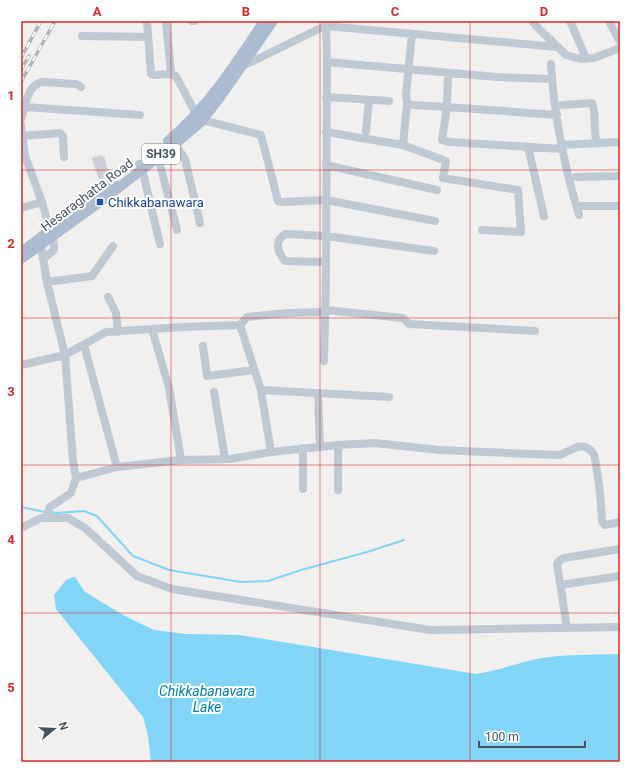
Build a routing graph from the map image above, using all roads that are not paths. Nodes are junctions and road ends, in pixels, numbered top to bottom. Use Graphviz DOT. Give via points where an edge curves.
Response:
graph roads {
  1 [pos="147,21"];
  2 [pos="166,21"];
  3 [pos="273,21"];
  4 [pos="335,21"];
  5 [pos="532,21"];
  6 [pos="570,21"];
  7 [pos="609,21"];
  8 [pos="262,26"];
  9 [pos="326,26"];
  10 [pos="412,34"];
  11 [pos="82,36"];
  12 [pos="148,37"];
  13 [pos="620,42"];
  14 [pos="557,47"];
  15 [pos="620,48"];
  16 [pos="586,58"];
  17 [pos="327,62"];
  18 [pos="551,64"];
  19 [pos="238,66"];
  20 [pos="408,69"];
  21 [pos="448,73"];
  22 [pos="170,74"];
  23 [pos="552,79"];
  24 [pos="81,87"];
  25 [pos="326,97"];
  26 [pos="369,100"];
  27 [pos="389,101"];
  28 [pos="407,102"];
  29 [pos="562,104"];
  30 [pos="447,107"];
  31 [pos="25,108"];
  32 [pos="140,115"];
  33 [pos="557,115"];
  34 [pos="199,117"];
  35 [pos="21,119"];
  36 [pos="21,124"];
  37 [pos="366,131"];
  38 [pos="326,132"];
  39 [pos="22,136"];
  40 [pos="620,142"];
  41 [pos="596,143"];
  42 [pos="175,144"];
  43 [pos="403,145"];
  44 [pos="528,147"];
  45 [pos="562,147"];
  46 [pos="64,157"];
  47 [pos="158,157"];
  48 [pos="326,165"];
  49 [pos="140,166"];
  50 [pos="620,176"];
  51 [pos="576,177"];
  52 [pos="437,190"];
  53 [pos="326,200"];
  54 [pos="42,202"];
  55 [pos="577,206"];
  56 [pos="620,206"];
  57 [pos="21,208"];
  58 [pos="579,215"];
  59 [pos="544,216"];
  60 [pos="435,221"];
  61 [pos="200,223"];
  62 [pos="177,230"];
  63 [pos="482,230"];
  64 [pos="51,234"];
  65 [pos="326,236"];
  66 [pos="40,242"];
  67 [pos="160,244"];
  68 [pos="113,246"];
  69 [pos="434,251"];
  70 [pos="21,252"];
  71 [pos="21,259"];
  72 [pos="43,259"];
  73 [pos="326,262"];
  74 [pos="47,282"];
  75 [pos="108,297"];
  76 [pos="325,311"];
  77 [pos="240,325"];
  78 [pos="152,329"];
  79 [pos="535,331"];
  80 [pos="118,332"];
  81 [pos="84,345"];
  82 [pos="202,346"];
  83 [pos="65,355"];
  84 [pos="324,361"];
  85 [pos="21,365"];
  86 [pos="254,370"];
  87 [pos="261,390"];
  88 [pos="214,392"];
  89 [pos="318,393"];
  90 [pos="389,397"];
  91 [pos="338,444"];
  92 [pos="320,446"];
  93 [pos="304,448"];
  94 [pos="271,452"];
  95 [pos="225,459"];
  96 [pos="181,460"];
  97 [pos="117,467"];
  98 [pos="76,478"];
  99 [pos="303,489"];
  100 [pos="338,490"];
  101 [pos="48,514"];
  102 [pos="620,522"];
  103 [pos="21,528"];
  104 [pos="620,549"];
  105 [pos="620,576"];
  106 [pos="560,585"];
  107 [pos="620,627"];
  108 [pos="567,628"];
  1 -- 12 [label="street"];
  2 -- 22 [label="street"];
  3 -- 8 [label="main road"];
  4 -- 9 [label="street"];
  5 -- 14 [label="street"];
  6 -- 16 [label="street"];
  7 -- 13 [label="street"];
  8 -- 19 [label="main road"];
  9 -- 10 [label="street"];
  9 -- 17 [label="street"];
  9 -- 19 [label="street"];
  10 -- 14 [label="street"];
  10 -- 20 [label="street"];
  11 -- 12 [label="street"];
  12 -- 22 [label="street" via="151,74"];
  14 -- 16 [label="street" via="566,55"];
  15 -- 16 [label="street" via="594,58"];
  17 -- 20 [label="street"];
  17 -- 25 [label="street"];
  18 -- 23 [label="street"];
  19 -- 34 [label="main road"];
  20 -- 21 [label="street"];
  20 -- 28 [label="street"];
  21 -- 23 [label="street"];
  21 -- 30 [label="street"];
  22 -- 34 [label="street" via="176,76"];
  23 -- 33 [label="street"];
  24 -- 31 [label="street" via="79,84 38,82 28,95"];
  25 -- 26 [label="street"];
  25 -- 38 [label="street"];
  26 -- 27 [label="street"];
  26 -- 37 [label="street"];
  28 -- 30 [label="street" via="413,105"];
  28 -- 43 [label="street"];
  29 -- 41 [label="street" via="592,103"];
  30 -- 33 [label="street"];
  30 -- 44 [label="street" via="442,140"];
  31 -- 32 [label="street"];
  31 -- 35 [label="street"];
  33 -- 45 [label="street"];
  34 -- 42 [label="main road, Hesaraghatta Road / SH39"];
  34 -- 49 [label="main road"];
  34 -- 53 [label="street" via="261,135 278,201 285,203"];
  36 -- 39 [label="street"];
  38 -- 43 [label="street"];
  38 -- 48 [label="street"];
  39 -- 46 [label="street" via="60,133 63,136"];
  39 -- 54 [label="street" via="25,156"];
  40 -- 41 [label="street"];
  41 -- 45 [label="street"];
  42 -- 47 [label="main road, Hesaraghatta Road / SH39"];
  42 -- 61 [label="street" via="185,159"];
  43 -- 63 [label="street" via="446,161 443,178 518,190 520,232"];
  44 -- 45 [label="street"];
  44 -- 59 [label="street"];
  45 -- 55 [label="street"];
  47 -- 49 [label="main road, Hesaraghatta Road / SH39"];
  47 -- 62 [label="street"];
  48 -- 52 [label="street"];
  48 -- 53 [label="street"];
  49 -- 64 [label="main road"];
  49 -- 67 [label="street"];
  50 -- 51 [label="street"];
  53 -- 60 [label="street"];
  53 -- 65 [label="street"];
  54 -- 57 [label="street"];
  54 -- 64 [label="street"];
  55 -- 56 [label="street"];
  55 -- 58 [label="street"];
  64 -- 66 [label="main road"];
  64 -- 72 [label="street" via="54,250"];
  65 -- 69 [label="street"];
  65 -- 73 [label="street"];
  65 -- 73 [label="street" via="286,234 279,239 277,246 285,261"];
  66 -- 70 [label="main road"];
  66 -- 71 [label="main road, Hesaraghatta Road"];
  66 -- 72 [label="street"];
  68 -- 74 [label="street" via="92,276"];
  72 -- 74 [label="street"];
  73 -- 76 [label="street"];
  74 -- 83 [label="street"];
  75 -- 80 [label="street" via="116,313"];
  76 -- 77 [label="street" via="247,318"];
  76 -- 79 [label="street" via="403,318 410,324"];
  76 -- 84 [label="street"];
  77 -- 78 [label="street"];
  77 -- 86 [label="street"];
  78 -- 80 [label="street"];
  78 -- 96 [label="street" via="168,388"];
  80 -- 81 [label="street" via="106,332"];
  81 -- 83 [label="street"];
  81 -- 97 [label="street"];
  82 -- 86 [label="street" via="207,376"];
  83 -- 85 [label="street"];
  83 -- 98 [label="street"];
  86 -- 87 [label="street"];
  87 -- 89 [label="street"];
  87 -- 94 [label="street"];
  88 -- 95 [label="street"];
  89 -- 90 [label="street"];
  89 -- 92 [label="street"];
  91 -- 92 [label="street"];
  91 -- 100 [label="street"];
  91 -- 102 [label="street" via="383,443 439,450 558,456 584,446 594,455 596,462 602,521 605,524"];
  92 -- 93 [label="street"];
  93 -- 94 [label="street"];
  93 -- 99 [label="street"];
  94 -- 95 [label="street"];
  95 -- 96 [label="street"];
  96 -- 97 [label="street"];
  97 -- 98 [label="street"];
  98 -- 101 [label="street" via="71,492 57,502"];
  101 -- 103 [label="street"];
  101 -- 108 [label="street" via="68,518 85,528 137,576 172,589 430,630"];
  104 -- 106 [label="street" via="564,558 557,564"];
  105 -- 106 [label="street"];
  106 -- 108 [label="street"];
  107 -- 108 [label="street"];
}
